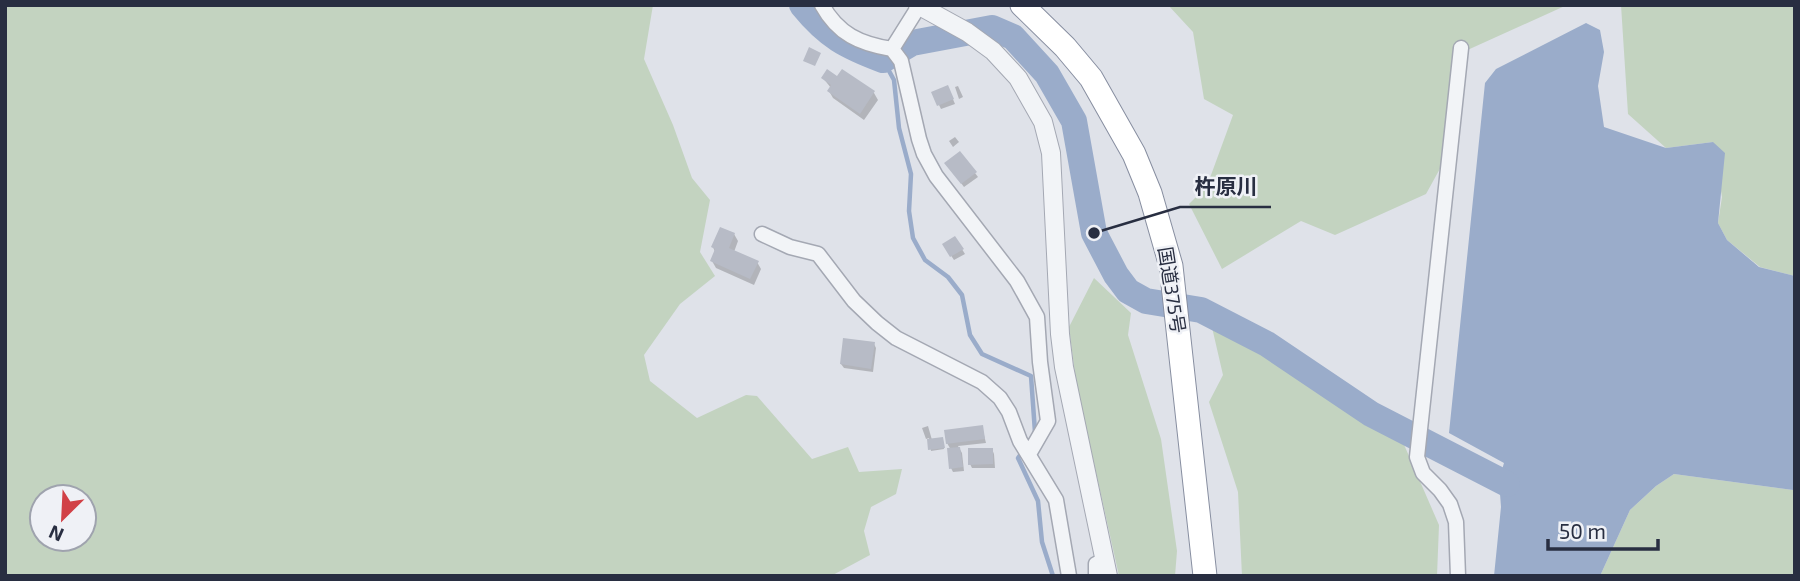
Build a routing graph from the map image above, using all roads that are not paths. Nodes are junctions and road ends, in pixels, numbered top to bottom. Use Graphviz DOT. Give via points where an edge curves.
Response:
graph roads {
  1 [pos="822,5"];
  2 [pos="1022,5"];
  3 [pos="918,6"];
  4 [pos="892,48"];
  5 [pos="1461,48"];
  6 [pos="762,234"];
  7 [pos="1029,454"];
  8 [pos="1103,570"];
  9 [pos="1069,576"];
  10 [pos="1205,576"];
  11 [pos="1458,576"];
  1 -- 4 [label="street" via="841,31"];
  2 -- 10 [label="highway, 国道375号" via="1091,78 1150,193 1171,266"];
  3 -- 4 [label="street"];
  3 -- 8 [label="street" via="993,51 1018,78 1043,122 1051,153 1064,367"];
  4 -- 7 [label="street" via="901,61 924,155 1017,281 1037,317 1048,421"];
  5 -- 11 [label="street" via="1418,457 1423,473 1450,503 1456,522"];
  6 -- 7 [label="street" via="818,254 854,301 896,338 982,382 1005,405"];
  7 -- 9 [label="street" via="1056,500"];
}
